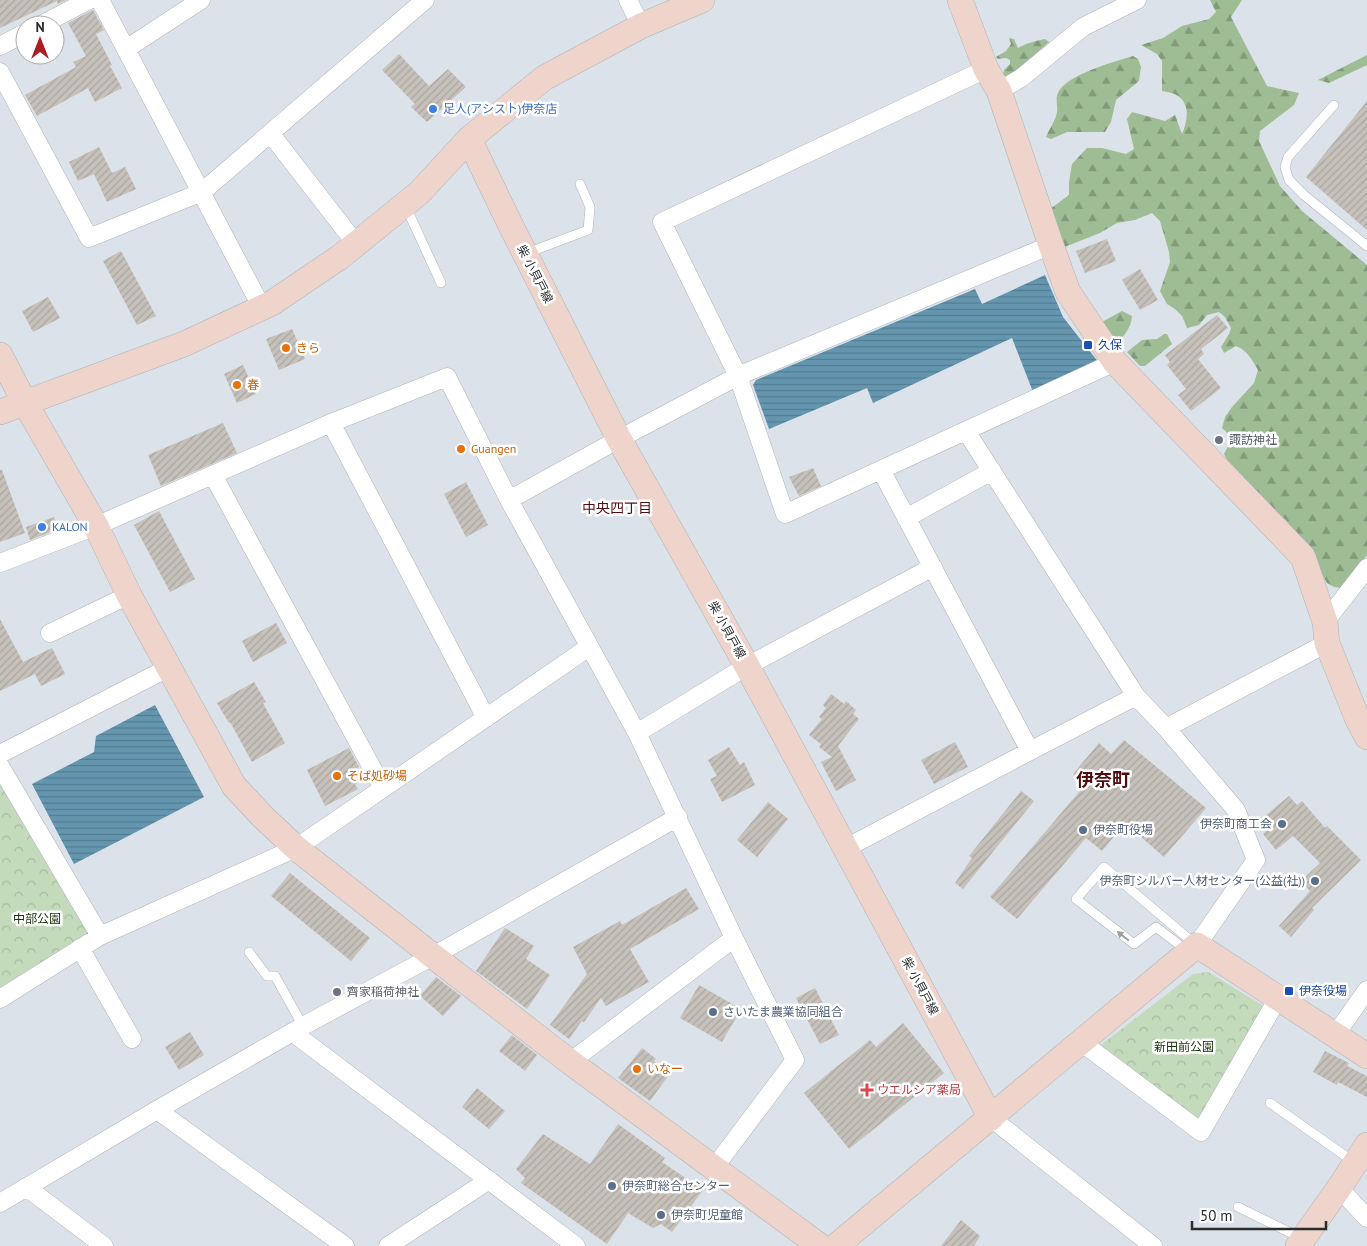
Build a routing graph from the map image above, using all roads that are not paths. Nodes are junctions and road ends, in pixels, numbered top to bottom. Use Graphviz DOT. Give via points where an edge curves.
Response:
graph roads {
  1 [pos="89,0"];
  2 [pos="100,0"];
  3 [pos="201,0"];
  4 [pos="425,0"];
  5 [pos="628,0"];
  6 [pos="702,0"];
  7 [pos="960,0"];
  8 [pos="1137,0"];
  9 [pos="60,15"];
  10 [pos="641,26"];
  11 [pos="15,38"];
  12 [pos="0,46"];
  13 [pos="126,49"];
  14 [pos="986,69"];
  15 [pos="0,72"];
  16 [pos="998,91"];
  17 [pos="1334,105"];
  18 [pos="270,133"];
  19 [pos="469,139"];
  20 [pos="580,184"];
  21 [pos="202,192"];
  22 [pos="405,204"];
  23 [pos="356,244"];
  24 [pos="1051,245"];
  25 [pos="1367,246"];
  26 [pos="525,254"];
  27 [pos="441,283"];
  28 [pos="262,308"];
  29 [pos="0,355"];
  30 [pos="1116,362"];
  31 [pos="738,376"];
  32 [pos="25,403"];
  33 [pos="0,412"];
  34 [pos="331,423"];
  35 [pos="966,431"];
  36 [pos="618,439"];
  37 [pos="881,470"];
  38 [pos="992,471"];
  39 [pos="213,475"];
  40 [pos="509,500"];
  41 [pos="906,518"];
  42 [pos="96,526"];
  43 [pos="0,563"];
  44 [pos="933,567"];
  45 [pos="1367,568"];
  46 [pos="129,595"];
  47 [pos="50,633"];
  48 [pos="1326,633"];
  49 [pos="589,648"];
  50 [pos="747,666"];
  51 [pos="168,668"];
  52 [pos="1136,696"];
  53 [pos="486,718"];
  54 [pos="1166,728"];
  55 [pos="637,733"];
  56 [pos="1367,736"];
  57 [pos="1030,751"];
  58 [pos="0,754"];
  59 [pos="0,766"];
  60 [pos="383,788"];
  61 [pos="678,817"];
  62 [pos="296,848"];
  63 [pos="846,848"];
  64 [pos="100,936"];
  65 [pos="734,938"];
  66 [pos="80,948"];
  67 [pos="1192,948"];
  68 [pos="249,952"];
  69 [pos="433,956"];
  70 [pos="1367,990"];
  71 [pos="1278,998"];
  72 [pos="0,999"];
  73 [pos="297,1029"];
  74 [pos="1335,1035"];
  75 [pos="132,1039"];
  76 [pos="1081,1042"];
  77 [pos="1367,1056"];
  78 [pos="570,1062"];
  79 [pos="1270,1103"];
  80 [pos="157,1110"];
  81 [pos="990,1118"];
  82 [pos="1363,1155"];
  83 [pos="714,1168"];
  84 [pos="490,1180"];
  85 [pos="26,1187"];
  86 [pos="1339,1188"];
  87 [pos="0,1203"];
  88 [pos="1238,1207"];
  89 [pos="1367,1218"];
  90 [pos="1301,1243"];
  91 [pos="104,1246"];
  92 [pos="345,1246"];
  93 [pos="388,1246"];
  94 [pos="576,1246"];
  95 [pos="820,1246"];
  96 [pos="836,1246"];
  97 [pos="1152,1246"];
  1 -- 9 [label="street"];
  2 -- 13 [label="street"];
  3 -- 13 [label="street"];
  4 -- 18 [label="street"];
  5 -- 10 [label="street"];
  6 -- 10 [label="street"];
  7 -- 14 [label="street"];
  8 -- 16 [label="street" via="1082,27 1021,78"];
  10 -- 19 [label="street" via="544,78"];
  11 -- 12 [label="street"];
  13 -- 21 [label="street"];
  14 -- 16 [label="street"];
  14 -- 31 [label="street" via="662,222"];
  15 -- 21 [label="street" via="89,238"];
  16 -- 24 [label="street"];
  17 -- 25 [label="lane" via="1288,157 1285,167 1288,180"];
  18 -- 21 [label="street"];
  18 -- 23 [label="street"];
  19 -- 22 [label="street"];
  19 -- 26 [label="street, 柴 小貝戸線"];
  20 -- 26 [label="lane" via="590,207 588,230"];
  21 -- 28 [label="street"];
  22 -- 23 [label="street"];
  22 -- 27 [label="lane"];
  23 -- 28 [label="street"];
  24 -- 30 [label="street" via="1068,292"];
  24 -- 31 [label="street"];
  26 -- 36 [label="street, 柴 小貝戸線"];
  28 -- 32 [label="street" via="184,344"];
  29 -- 32 [label="street"];
  30 -- 35 [label="street"];
  30 -- 48 [label="street" via="1302,557"];
  31 -- 36 [label="street"];
  31 -- 37 [label="street" via="785,514"];
  32 -- 33 [label="street"];
  32 -- 42 [label="street"];
  34 -- 39 [label="street"];
  34 -- 40 [label="street" via="447,377"];
  34 -- 53 [label="street"];
  35 -- 37 [label="street"];
  35 -- 38 [label="street"];
  36 -- 40 [label="street"];
  36 -- 50 [label="street, 柴 小貝戸線"];
  37 -- 41 [label="street"];
  38 -- 41 [label="street"];
  38 -- 52 [label="street"];
  39 -- 42 [label="street"];
  39 -- 60 [label="street"];
  40 -- 49 [label="street"];
  41 -- 44 [label="street"];
  42 -- 43 [label="street"];
  42 -- 46 [label="street"];
  44 -- 50 [label="street"];
  44 -- 57 [label="street"];
  45 -- 48 [label="street"];
  46 -- 47 [label="street"];
  46 -- 51 [label="street"];
  48 -- 54 [label="street"];
  48 -- 56 [label="street"];
  49 -- 53 [label="street"];
  49 -- 55 [label="street"];
  50 -- 55 [label="street"];
  50 -- 63 [label="street, 柴 小貝戸線"];
  51 -- 58 [label="street"];
  51 -- 62 [label="street" via="234,786"];
  52 -- 54 [label="street"];
  52 -- 57 [label="street"];
  53 -- 60 [label="street"];
  54 -- 67 [label="street" via="1236,810 1256,860"];
  55 -- 61 [label="street"];
  57 -- 63 [label="street"];
  59 -- 64 [label="street"];
  60 -- 62 [label="street"];
  61 -- 65 [label="street"];
  61 -- 69 [label="street"];
  62 -- 64 [label="street"];
  62 -- 69 [label="street"];
  63 -- 81 [label="street, 柴 小貝戸線"];
  64 -- 66 [label="street"];
  65 -- 78 [label="street"];
  65 -- 83 [label="street" via="795,1060"];
  66 -- 72 [label="street"];
  66 -- 75 [label="street"];
  67 -- 67 [label="lane, one-way" via="1156,927 1134,944 1076,899 1104,867"];
  67 -- 71 [label="street"];
  67 -- 76 [label="street"];
  68 -- 73 [label="lane" via="267,976 275,976"];
  69 -- 73 [label="street"];
  69 -- 78 [label="street"];
  70 -- 74 [label="street"];
  71 -- 74 [label="street"];
  71 -- 76 [label="street" via="1201,1132"];
  73 -- 80 [label="street"];
  73 -- 84 [label="street"];
  74 -- 77 [label="street"];
  76 -- 81 [label="street"];
  78 -- 83 [label="street"];
  79 -- 82 [label="lane"];
  80 -- 85 [label="street"];
  80 -- 92 [label="street"];
  81 -- 96 [label="street"];
  81 -- 97 [label="street"];
  82 -- 86 [label="street"];
  83 -- 95 [label="street"];
  84 -- 93 [label="street"];
  84 -- 94 [label="street"];
  85 -- 87 [label="street"];
  85 -- 91 [label="street"];
  86 -- 89 [label="street"];
  86 -- 90 [label="street"];
  88 -- 90 [label="lane"];
}
